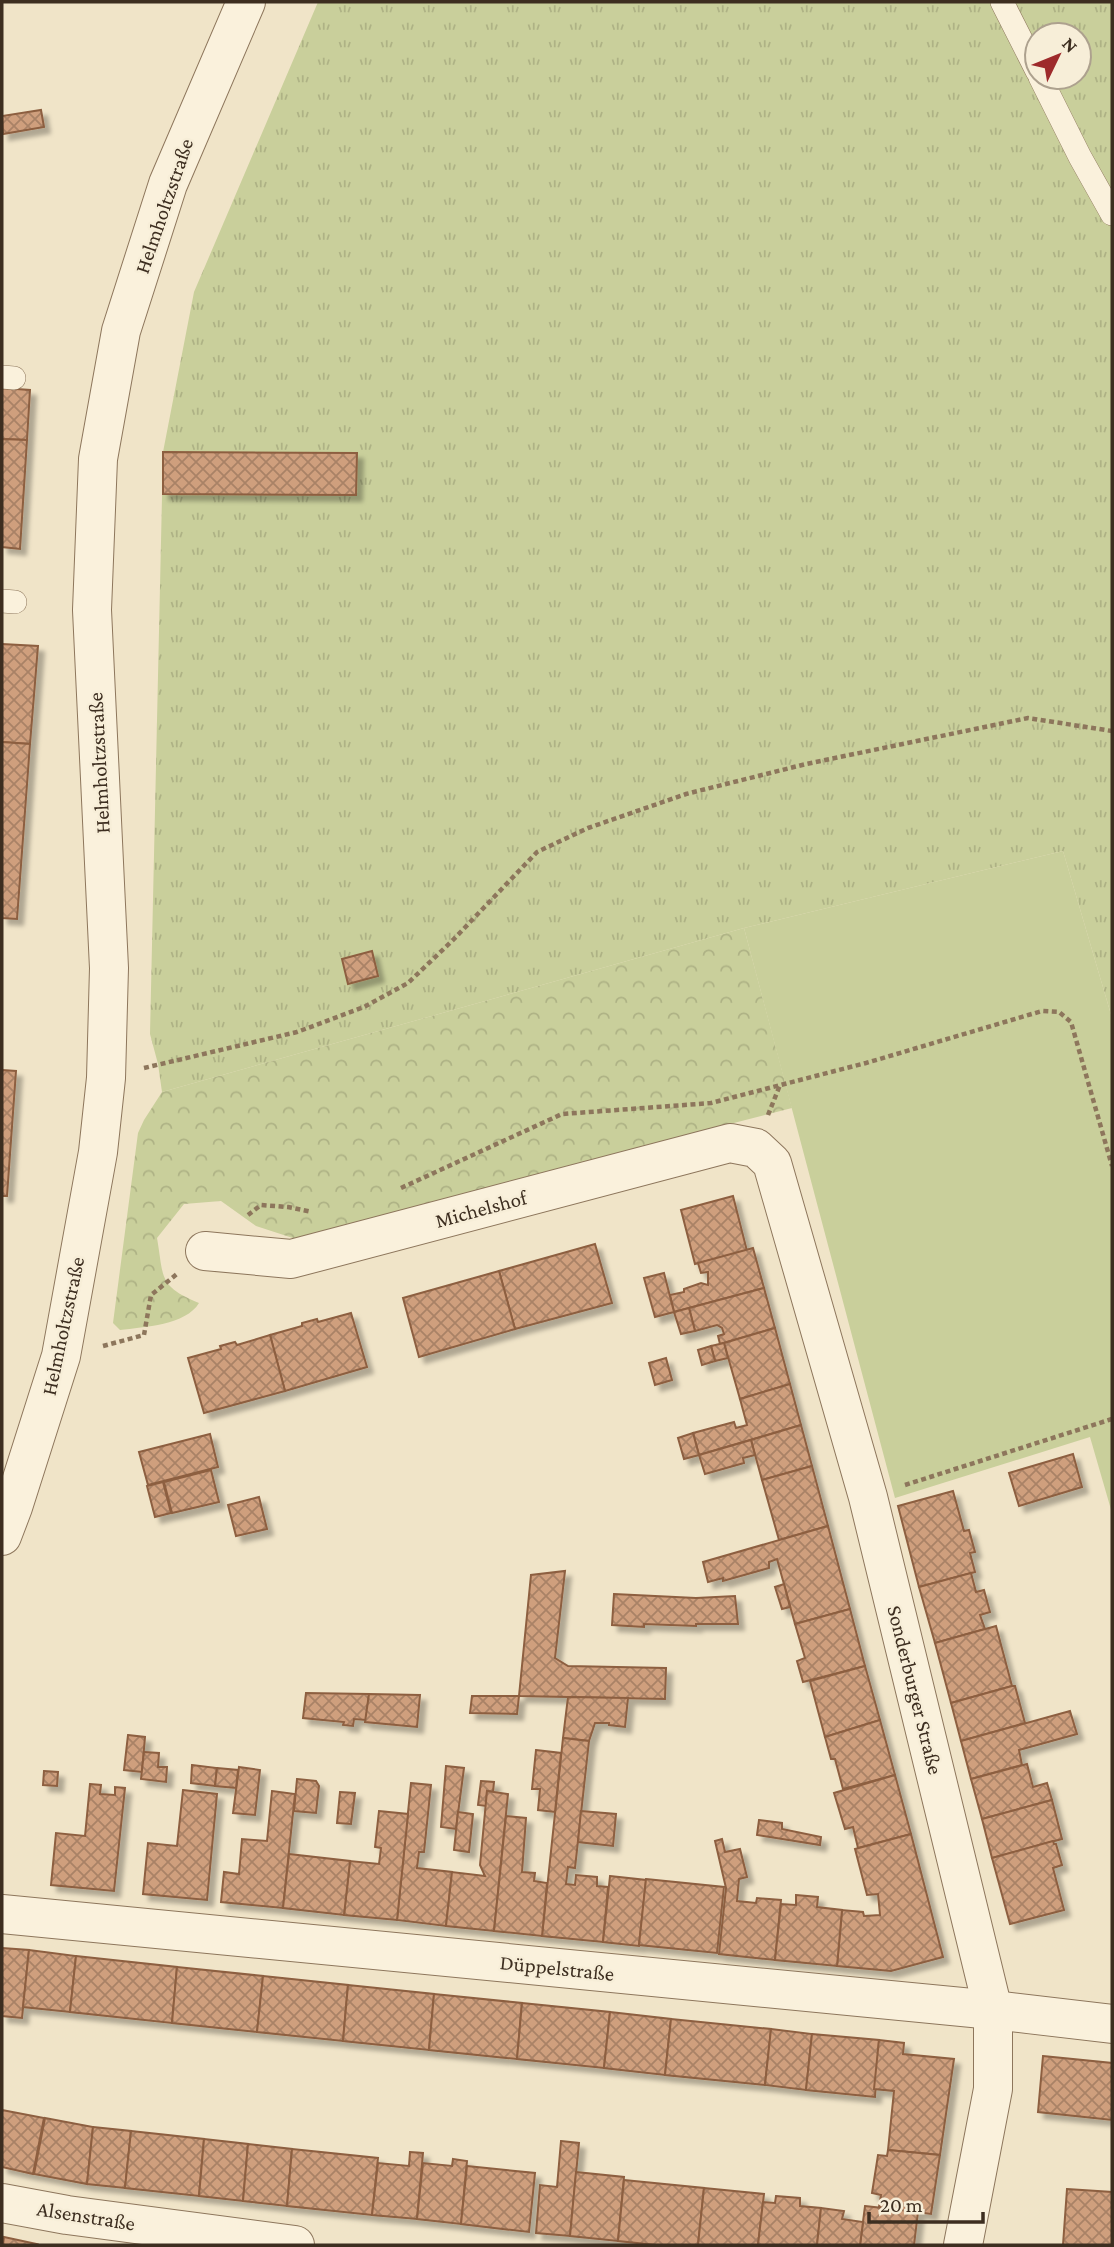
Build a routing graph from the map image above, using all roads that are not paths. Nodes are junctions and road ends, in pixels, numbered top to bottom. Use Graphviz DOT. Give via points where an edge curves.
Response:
graph roads {
  1 [pos="246,2"];
  2 [pos="1002,2"];
  3 [pos="1023,43"];
  4 [pos="1047,91"];
  5 [pos="1112,214"];
  6 [pos="755,1148"];
  7 [pos="205,1251"];
  8 [pos="2,1536"];
  9 [pos="2,1914"];
  10 [pos="993,2010"];
  11 [pos="1112,2024"];
  12 [pos="2,2203"];
  13 [pos="295,2245"];
  14 [pos="963,2245"];
  1 -- 8 [label="street, Helmholtzstraße" via="167,184 121,331 98,459 92,610 109,968 106,1078 98,1152 61,1356"];
  2 -- 3 [label="lane"];
  4 -- 5 [label="lane"];
  6 -- 7 [label="street, Michelshof" via="730,1143 291,1259"];
  6 -- 10 [label="street, Sonderburger Straße" via="772,1163 867,1497"];
  9 -- 10 [label="street, Düppelstraße"];
  10 -- 11 [label="street, Düppelstraße"];
  10 -- 14 [label="street, Sonderburger Straße" via="993,2089"];
  12 -- 13 [label="street, Alsenstraße"];
}
